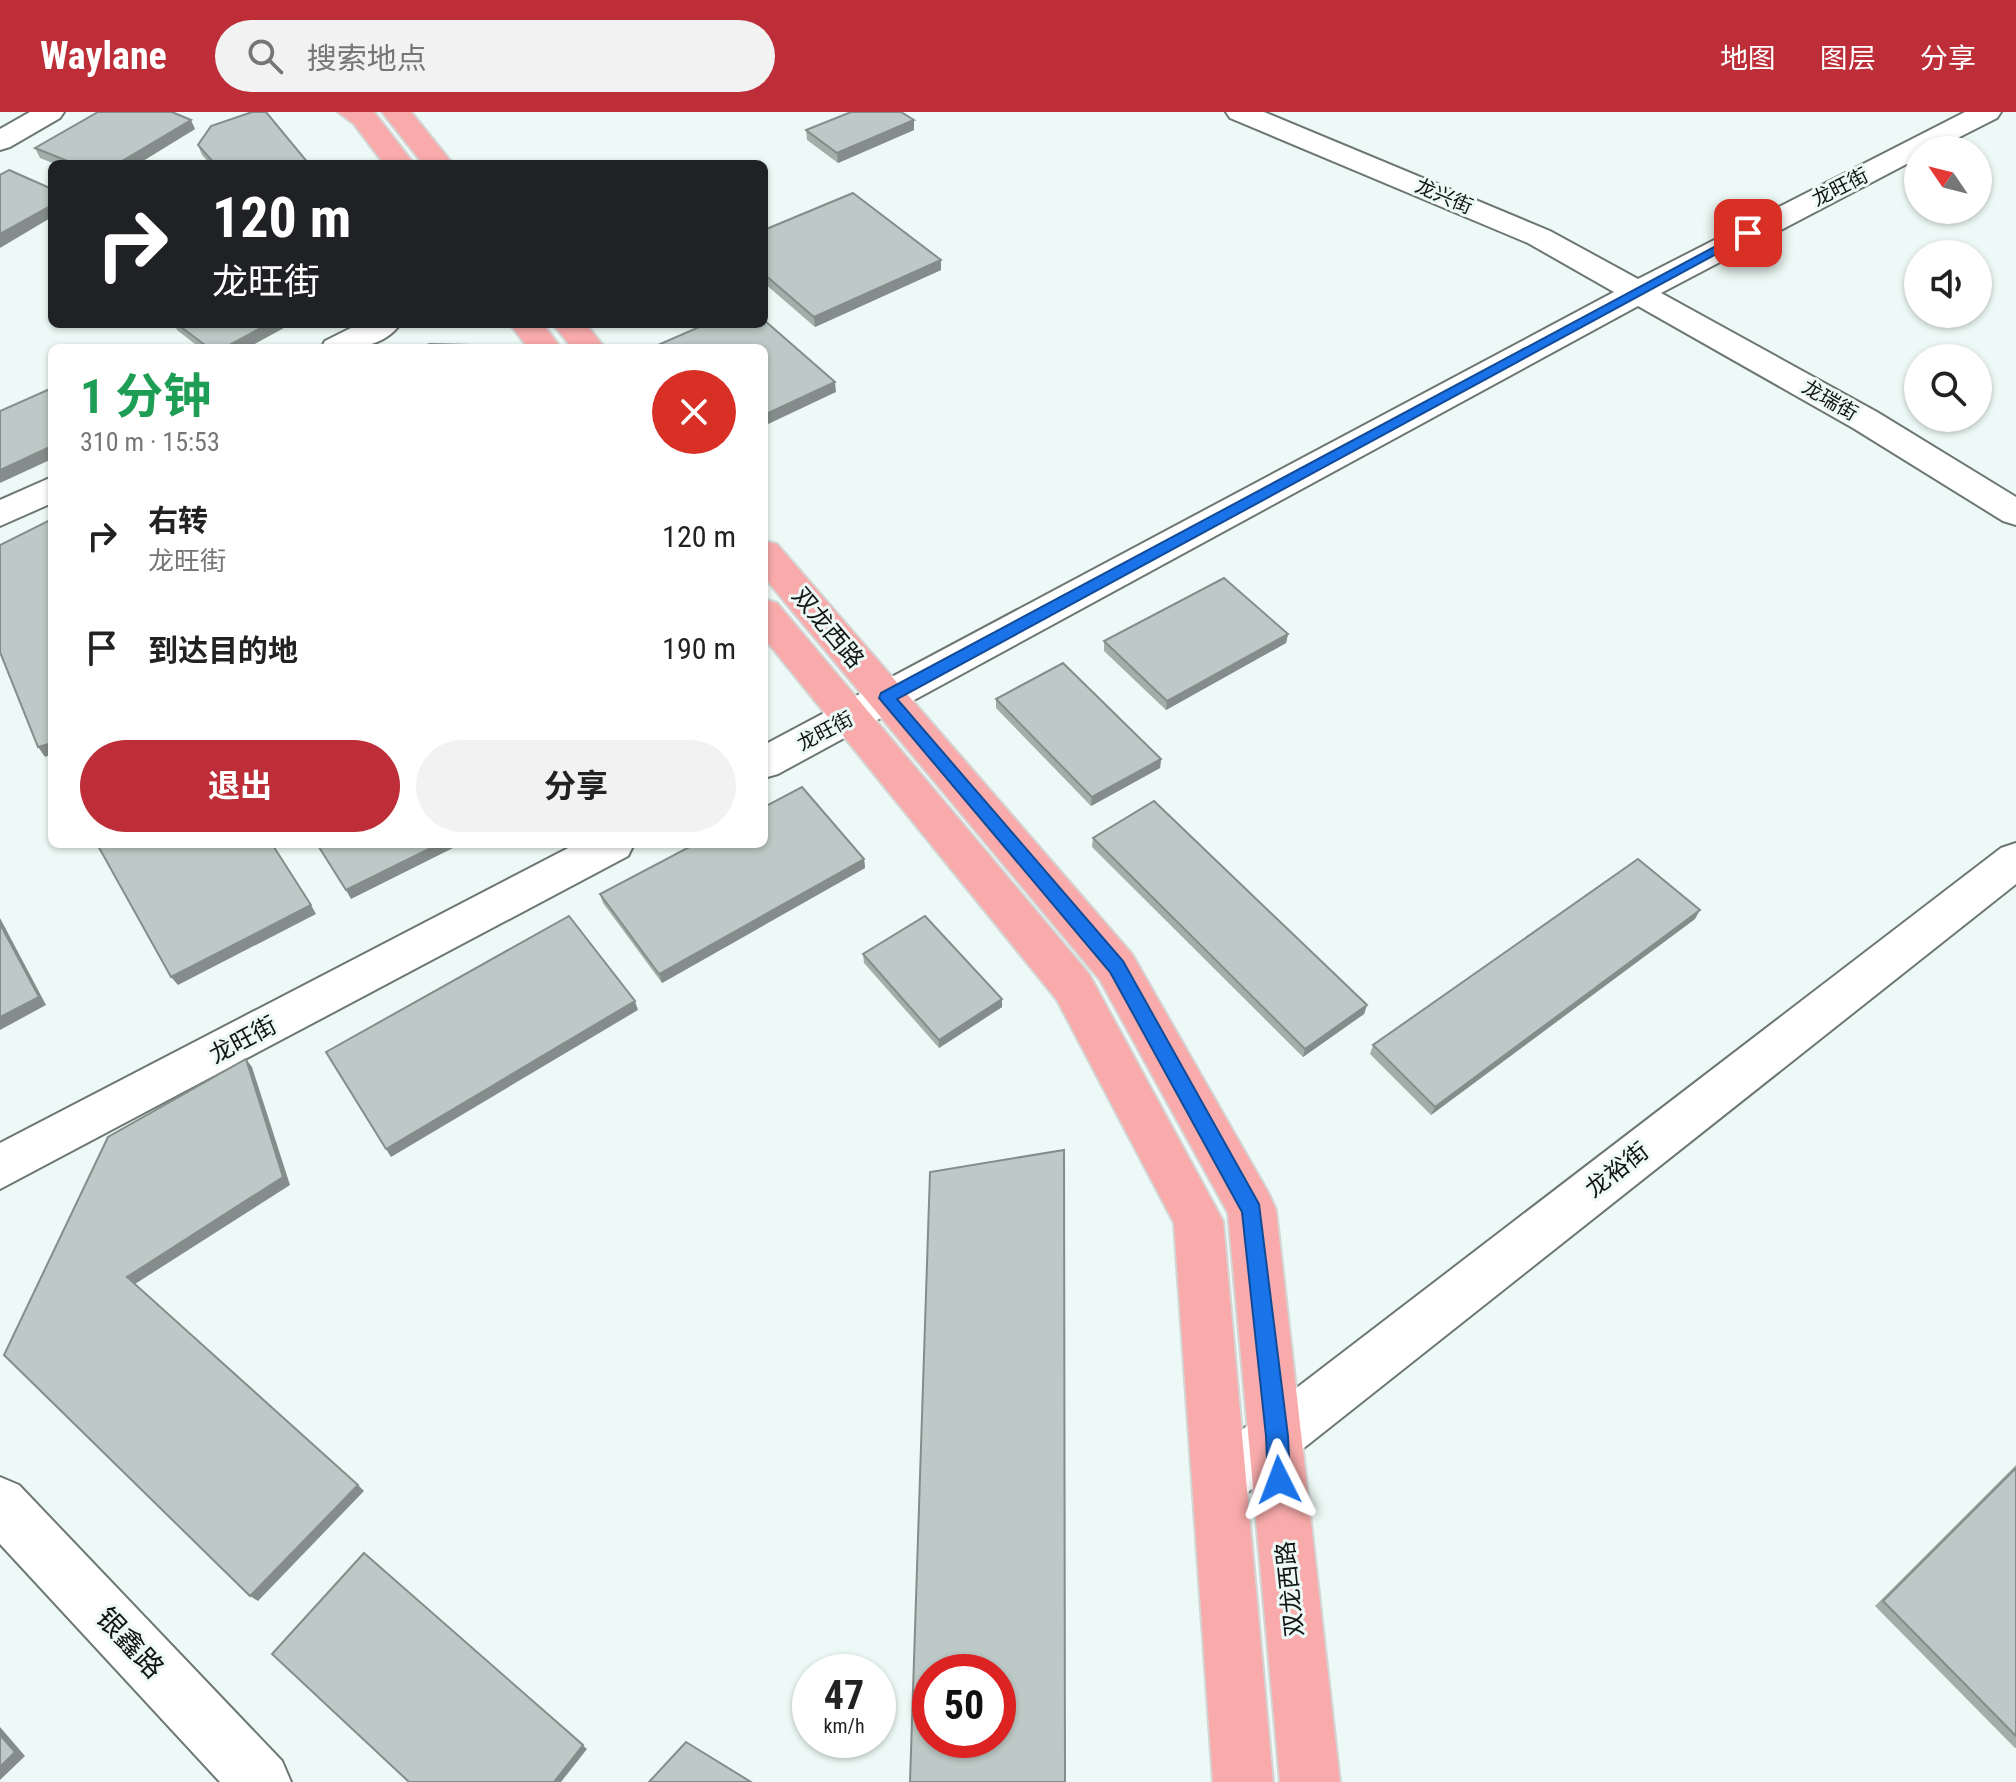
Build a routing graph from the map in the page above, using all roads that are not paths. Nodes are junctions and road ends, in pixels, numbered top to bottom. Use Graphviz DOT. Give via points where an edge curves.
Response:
graph roads {
  1 [pos="50,112"];
  2 [pos="352,112"];
  3 [pos="396,112"];
  4 [pos="1240,112"];
  5 [pos="1987,112"];
  6 [pos="0,141"];
  7 [pos="396,160"];
  8 [pos="435,160"];
  9 [pos="1641,292"];
  10 [pos="376,328"];
  11 [pos="529,328"];
  12 [pos="572,328"];
  13 [pos="345,344"];
  14 [pos="542,344"];
  15 [pos="586,344"];
  16 [pos="48,491"];
  17 [pos="2016,513"];
  18 [pos="0,514"];
  19 [pos="768,559"];
  20 [pos="768,616"];
  21 [pos="869,707"];
  22 [pos="768,761"];
  23 [pos="605,848"];
  24 [pos="2016,860"];
  25 [pos="0,1167"];
  26 [pos="1277,1436"];
  27 [pos="1219,1481"];
  28 [pos="0,1504"];
  29 [pos="261,1782"];
  30 [pos="1243,1782"];
  31 [pos="1310,1782"];
  1 -- 6 [label="street"];
  2 -- 7 [label="main road" via="364,118"];
  3 -- 8 [label="main road"];
  4 -- 9 [label="street, 龙兴街" via="1539,237"];
  5 -- 9 [label="street, 龙旺街"];
  9 -- 17 [label="street, 龙瑞街"];
  9 -- 21 [label="street, 龙旺街"];
  10 -- 13 [label="street"];
  11 -- 14 [label="main road"];
  12 -- 15 [label="main road"];
  16 -- 18 [label="street"];
  19 -- 21 [label="main road, 双龙西路"];
  20 -- 21 [label="main road, 双龙西路"];
  21 -- 22 [label="street, 龙旺街"];
  21 -- 26 [label="main road, 双龙西路" via="1116,967 1252,1210"];
  21 -- 27 [label="main road, 双龙西路" via="1073,987 1198,1221"];
  23 -- 25 [label="street, 龙旺街"];
  24 -- 26 [label="street, 龙裕街"];
  26 -- 27 [label="street, 龙裕街"];
  26 -- 31 [label="main road, 双龙西路"];
  27 -- 30 [label="main road, 双龙西路"];
  28 -- 29 [label="street, 银鑫路"];
}
